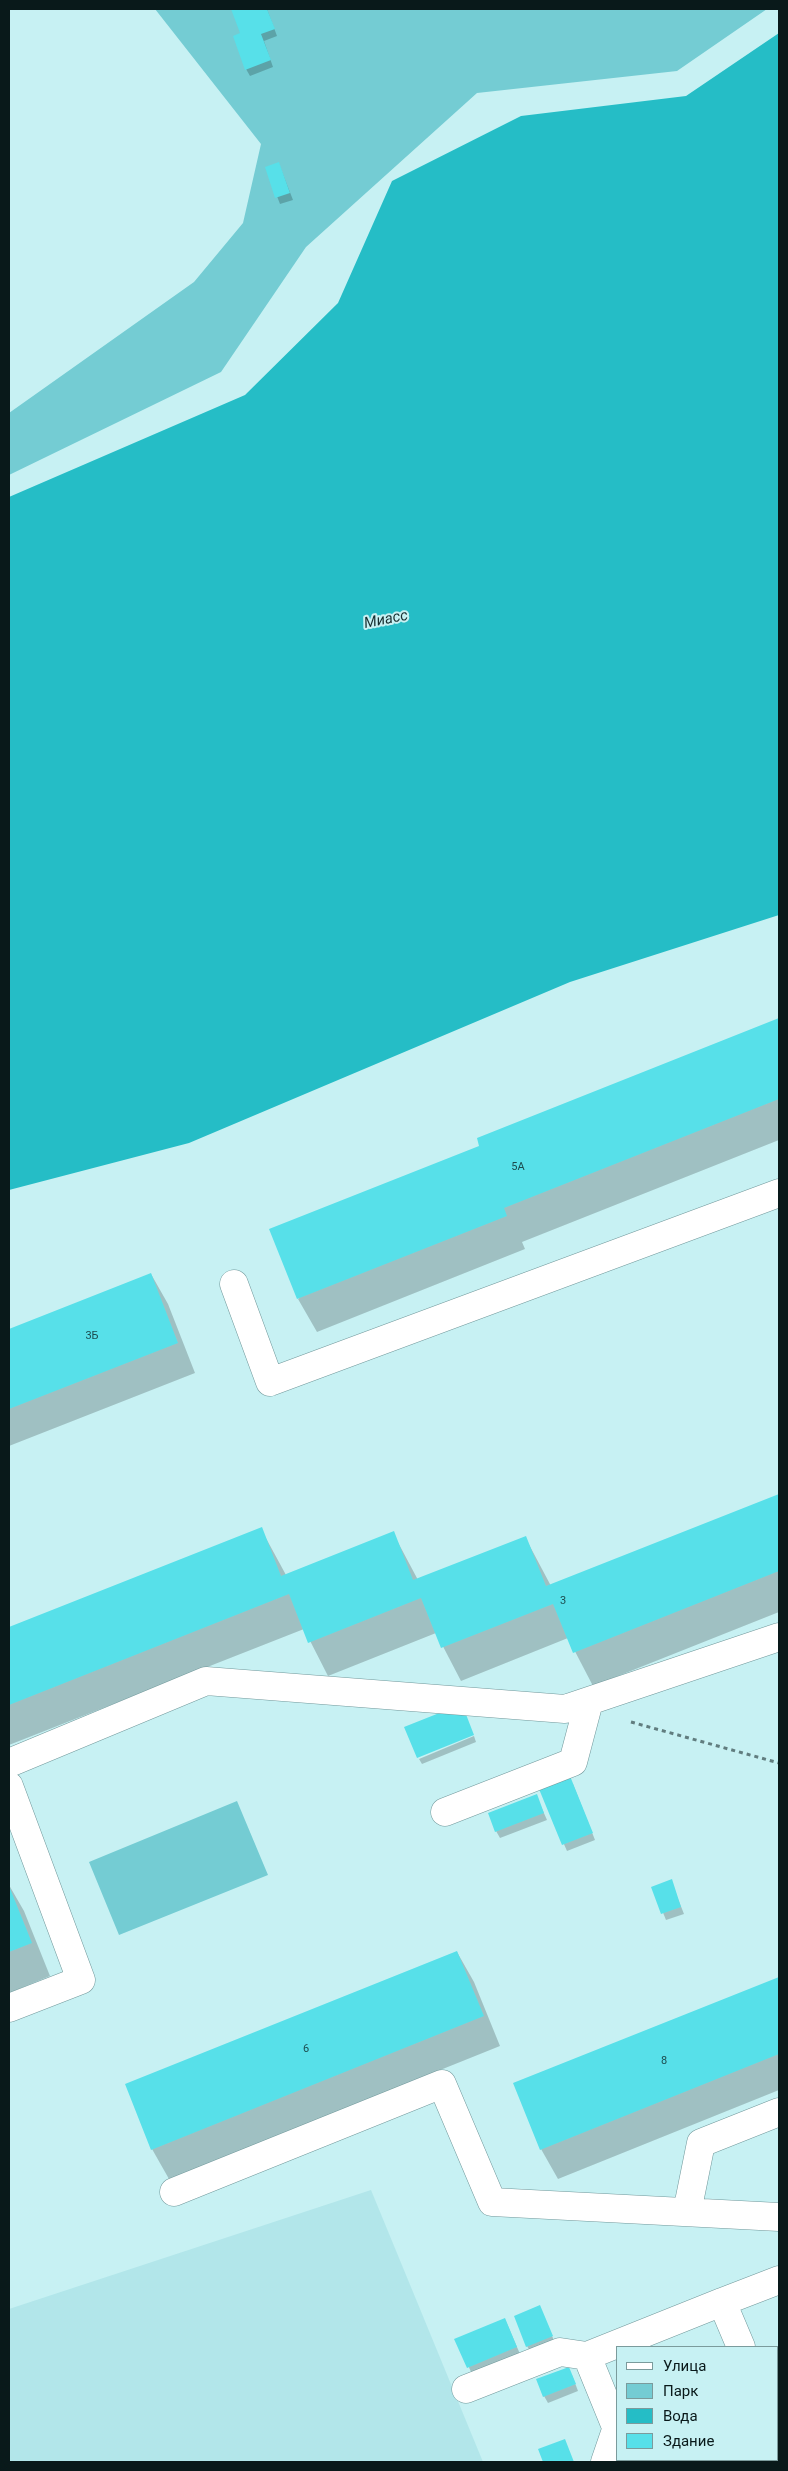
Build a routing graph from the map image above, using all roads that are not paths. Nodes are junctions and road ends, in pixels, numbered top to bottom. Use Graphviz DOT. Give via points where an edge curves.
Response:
graph roads {
  1 [pos="779,1193"];
  2 [pos="234,1284"];
  3 [pos="779,1638"];
  4 [pos="586,1706"];
  5 [pos="9,1763"];
  6 [pos="9,1786"];
  7 [pos="445,1812"];
  8 [pos="9,2008"];
  9 [pos="779,2112"];
  10 [pos="174,2192"];
  11 [pos="686,2212"];
  12 [pos="779,2217"];
  13 [pos="779,2280"];
  14 [pos="722,2302"];
  15 [pos="741,2346"];
  16 [pos="587,2356"];
  17 [pos="466,2389"];
  18 [pos="616,2427"];
  19 [pos="605,2462"];
  1 -- 2 [label="lane" via="270,1382"];
  3 -- 4 [label="lane"];
  4 -- 5 [label="lane" via="565,1709 206,1680"];
  4 -- 7 [label="lane" via="573,1762"];
  6 -- 8 [label="lane" via="81,1980"];
  9 -- 11 [label="lane" via="701,2143"];
  10 -- 11 [label="lane" via="442,2084 492,2202"];
  11 -- 12 [label="lane"];
  13 -- 14 [label="lane"];
  14 -- 15 [label="lane"];
  14 -- 16 [label="lane"];
  16 -- 17 [label="lane" via="560,2352"];
  16 -- 18 [label="lane"];
  18 -- 19 [label="lane"];
}
